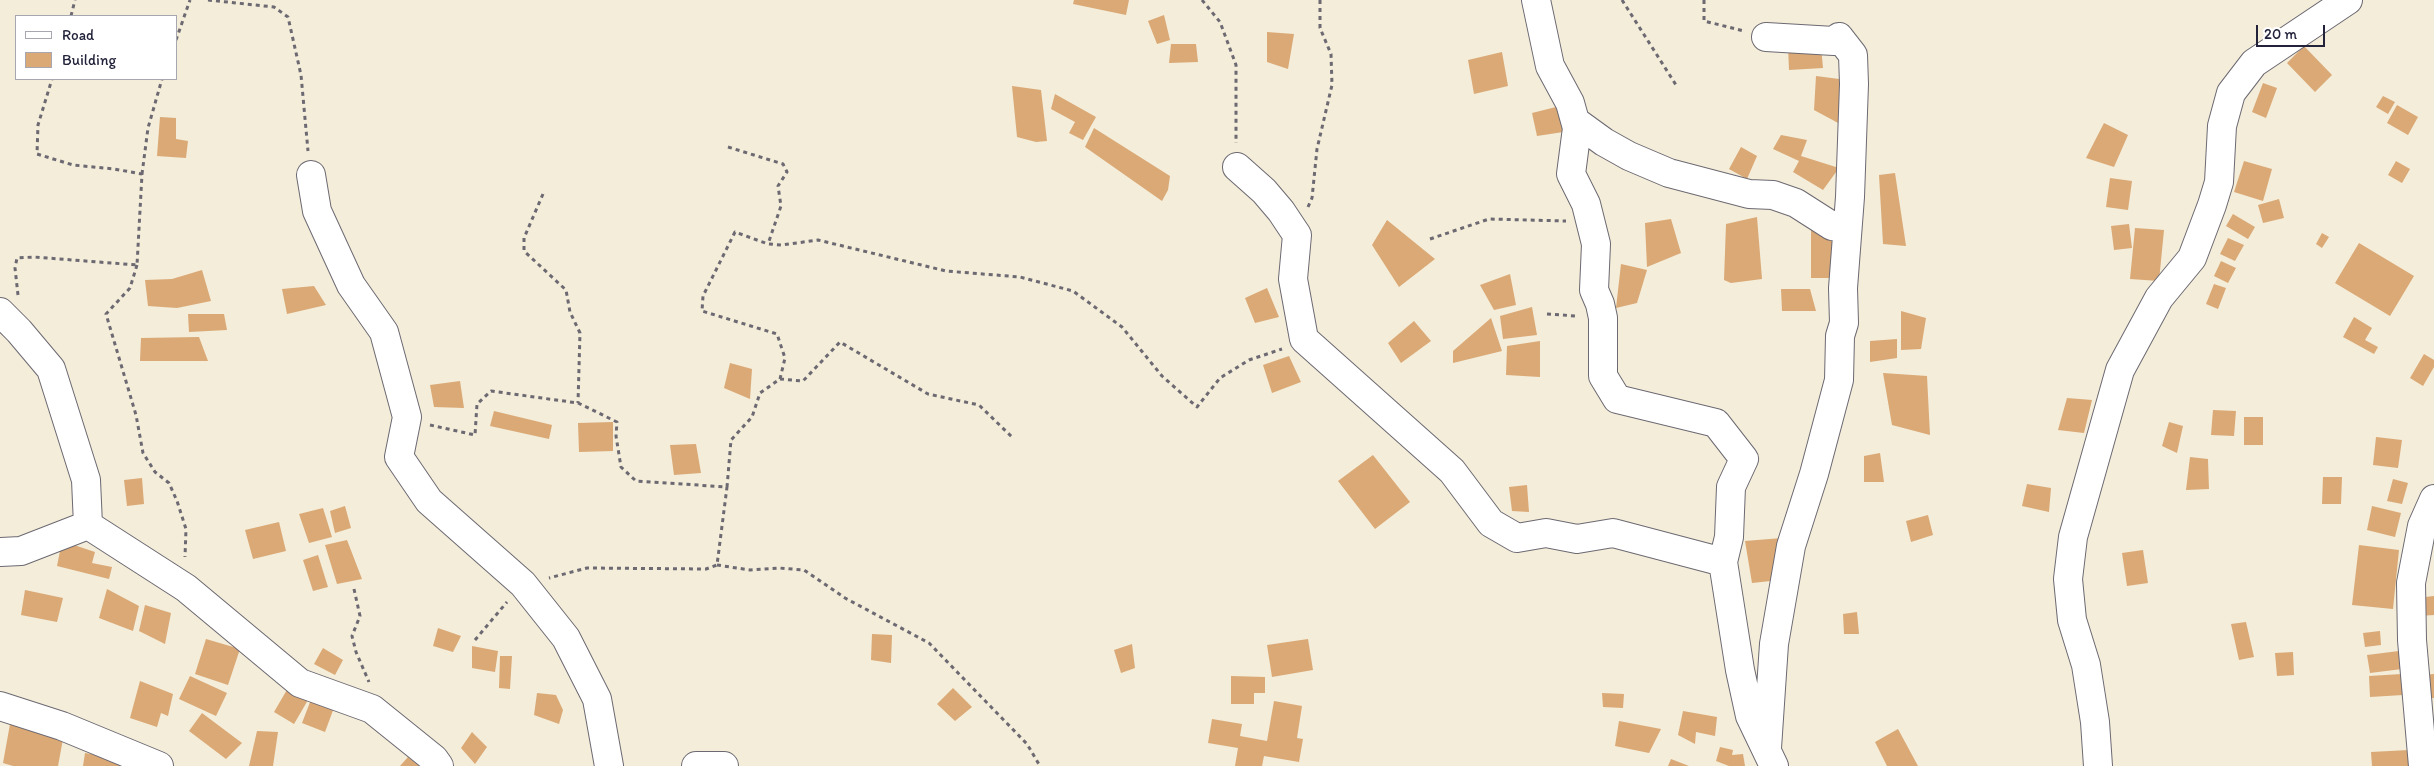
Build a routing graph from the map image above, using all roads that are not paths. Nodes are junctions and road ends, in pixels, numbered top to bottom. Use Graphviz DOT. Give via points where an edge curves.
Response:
graph roads {
  1 [pos="1536,0"];
  2 [pos="2348,0"];
  3 [pos="1766,37"];
  4 [pos="1575,121"];
  5 [pos="1237,167"];
  6 [pos="311,176"];
  7 [pos="1847,228"];
  8 [pos="0,312"];
  9 [pos="2434,499"];
  10 [pos="88,525"];
  11 [pos="0,552"];
  12 [pos="1723,562"];
  13 [pos="0,706"];
  14 [pos="1770,758"];
  15 [pos="159,766"];
  16 [pos="439,766"];
  17 [pos="609,766"];
  18 [pos="696,766"];
  19 [pos="724,766"];
  20 [pos="2098,766"];
  21 [pos="2423,766"];
  1 -- 4 [label="street" via="1550,66 1570,103"];
  2 -- 20 [label="street" via="2254,62 2232,93 2222,126 2218,182 2192,258 2159,298 2120,370 2073,537 2068,579 2072,620 2086,665"];
  3 -- 7 [label="street" via="1834,41 1839,37 1853,55"];
  4 -- 7 [label="street" via="1629,156 1669,173 1749,194 1773,195 1796,203 1832,226"];
  4 -- 12 [label="street" via="1577,128 1571,174 1586,204 1596,244 1594,290 1603,318 1603,376 1617,398 1716,423 1744,459 1732,487 1729,537"];
  5 -- 12 [label="street" via="1264,191 1297,235 1293,279 1304,339 1452,471 1491,522 1517,538 1546,533 1577,539 1612,533"];
  6 -- 17 [label="street" via="318,212 350,285 384,332 408,417 399,457 429,501 523,584 566,638 597,699"];
  7 -- 14 [label="street" via="1839,380 1791,546 1774,644"];
  8 -- 10 [label="street" via="51,368 86,480"];
  9 -- 21 [label="street" via="2422,526 2411,583 2412,640"];
  10 -- 11 [label="street" via="21,551"];
  10 -- 16 [label="street" via="186,588 300,683 372,709"];
  12 -- 14 [label="street" via="1750,716"];
  13 -- 15 [label="street" via="62,726"];
  18 -- 19 [label="street"];
}
